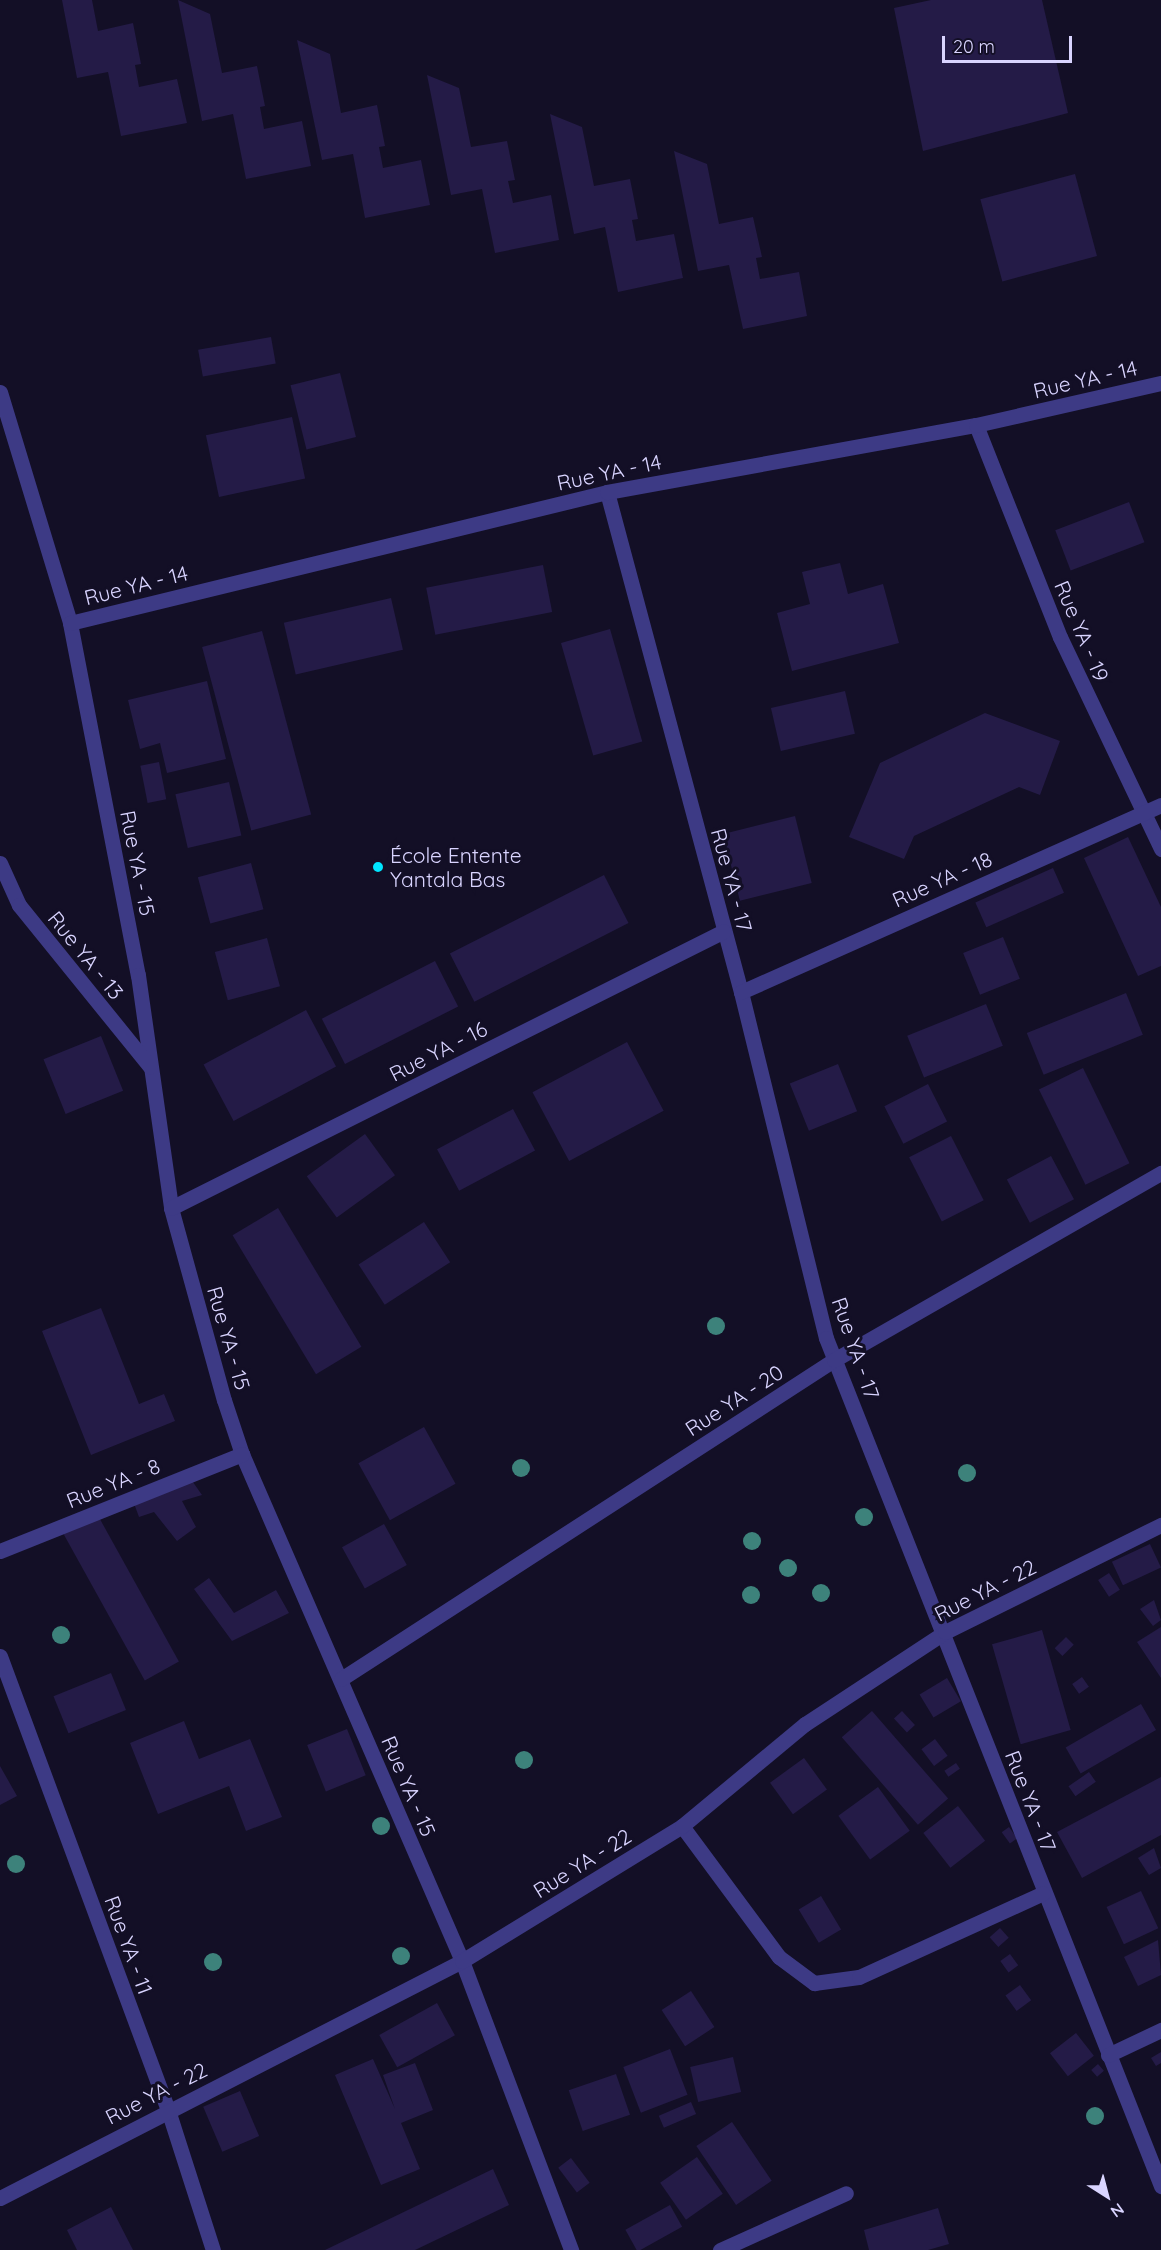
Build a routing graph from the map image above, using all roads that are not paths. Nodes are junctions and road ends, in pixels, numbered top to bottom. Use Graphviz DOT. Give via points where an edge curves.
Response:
graph roads {
  1 [pos="1161,383"];
  2 [pos="0,392"];
  3 [pos="976,425"];
  4 [pos="607,492"];
  5 [pos="70,623"];
  6 [pos="1161,805"];
  7 [pos="1142,812"];
  8 [pos="1161,849"];
  9 [pos="0,862"];
  10 [pos="724,931"];
  11 [pos="741,992"];
  12 [pos="150,1067"];
  13 [pos="1161,1173"];
  14 [pos="171,1208"];
  15 [pos="834,1360"];
  16 [pos="242,1454"];
  17 [pos="1161,1526"];
  18 [pos="0,1551"];
  19 [pos="945,1632"];
  20 [pos="0,1656"];
  21 [pos="341,1679"];
  22 [pos="682,1826"];
  23 [pos="1043,1893"];
  24 [pos="462,1961"];
  25 [pos="1161,2030"];
  26 [pos="1108,2055"];
  27 [pos="168,2110"];
  28 [pos="1161,2186"];
  29 [pos="846,2193"];
  30 [pos="0,2198"];
  31 [pos="213,2250"];
  32 [pos="571,2250"];
  33 [pos="720,2250"];
  1 -- 3 [label="street, Rue YA - 14"];
  2 -- 5 [label="street, Rue YA - 15"];
  3 -- 4 [label="street, Rue YA - 14"];
  3 -- 7 [label="street, Rue YA - 19" via="1060,637"];
  4 -- 5 [label="street, Rue YA - 14"];
  4 -- 10 [label="street, Rue YA - 17"];
  5 -- 12 [label="street, Rue YA - 15" via="138,975"];
  6 -- 7 [label="street, Rue YA - 18"];
  7 -- 8 [label="street, Rue YA - 19"];
  7 -- 11 [label="street, Rue YA - 18"];
  9 -- 12 [label="street, Rue YA - 13" via="19,905"];
  10 -- 11 [label="street, Rue YA - 17"];
  10 -- 14 [label="street, Rue YA - 16"];
  11 -- 15 [label="street, Rue YA - 17"];
  12 -- 14 [label="street, Rue YA - 15"];
  13 -- 15 [label="street, Rue YA - 20"];
  14 -- 16 [label="street, Rue YA - 15"];
  15 -- 19 [label="street, Rue YA - 17"];
  15 -- 21 [label="street, Rue YA - 20"];
  16 -- 18 [label="street, Rue YA - 8"];
  16 -- 21 [label="street, Rue YA - 15"];
  17 -- 19 [label="street, Rue YA - 22"];
  19 -- 22 [label="street, Rue YA - 22" via="806,1724"];
  19 -- 23 [label="street, Rue YA - 17"];
  20 -- 27 [label="street, Rue YA - 11"];
  21 -- 24 [label="street, Rue YA - 15"];
  22 -- 23 [label="street" via="779,1957 814,1983 859,1977"];
  22 -- 24 [label="street, Rue YA - 22"];
  23 -- 26 [label="street, Rue YA - 17"];
  24 -- 27 [label="street, Rue YA - 22"];
  24 -- 32 [label="street, Rue YA - 15"];
  25 -- 26 [label="street"];
  26 -- 28 [label="street, Rue YA - 17"];
  27 -- 30 [label="street, Rue YA - 22"];
  27 -- 31 [label="street, Rue YA - 11"];
  29 -- 33 [label="street"];
}
